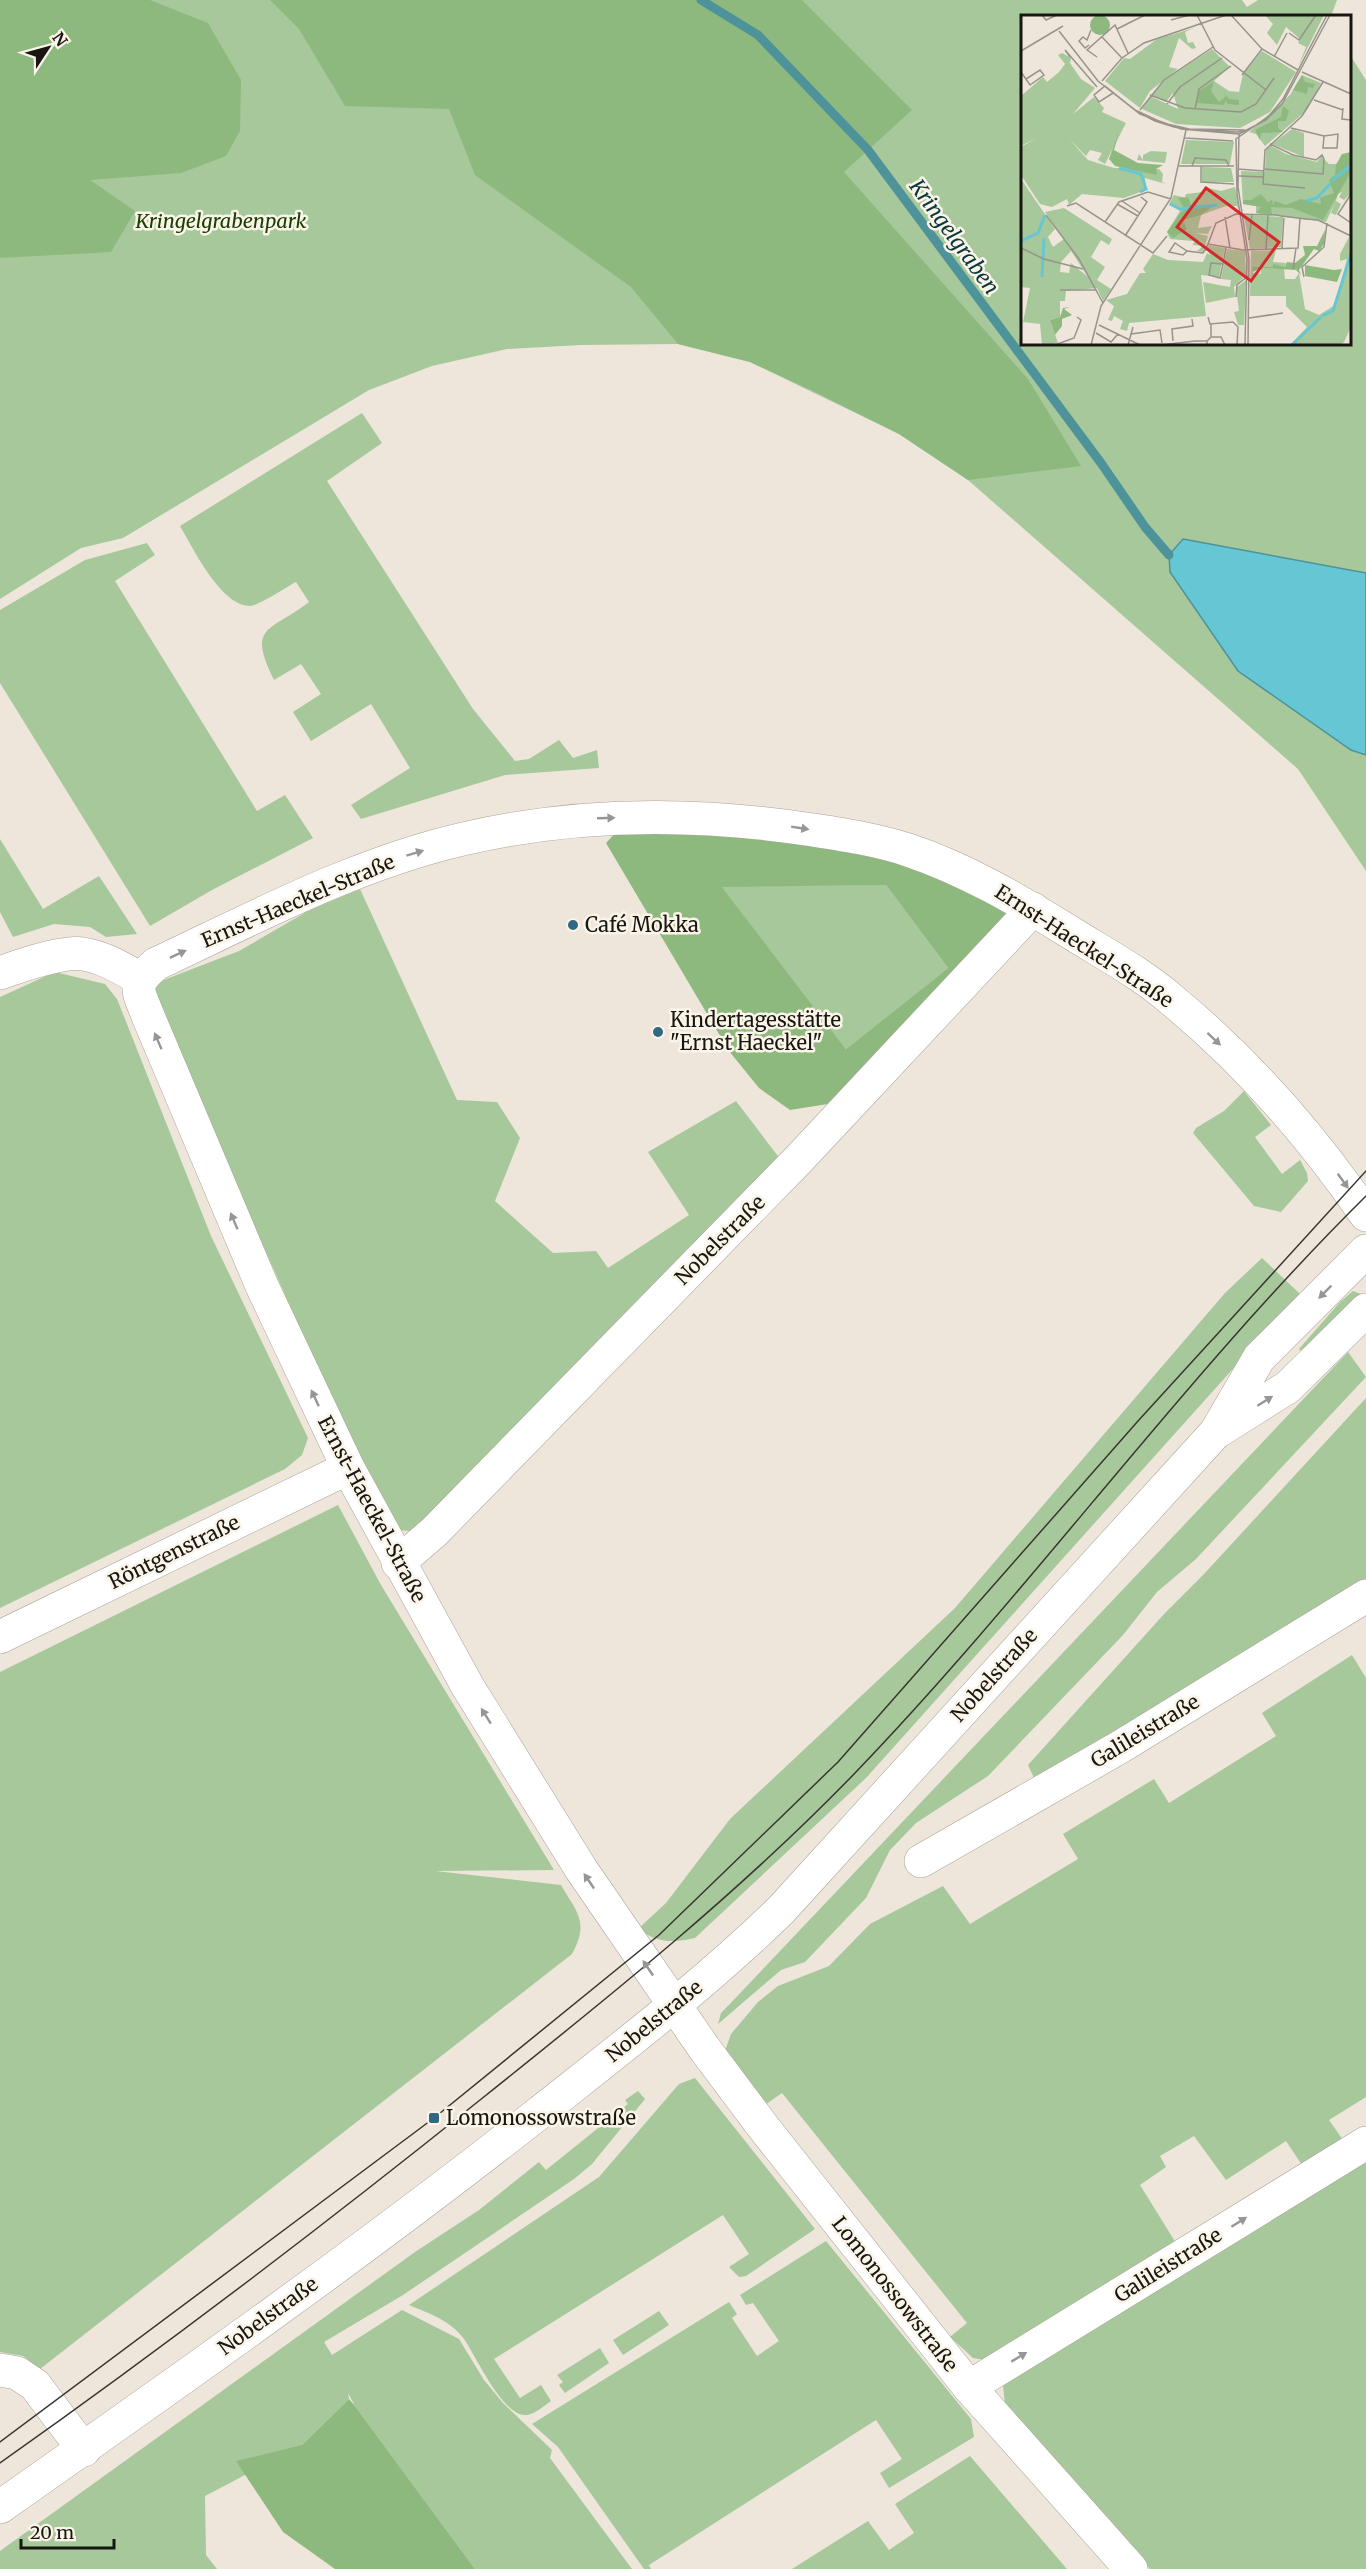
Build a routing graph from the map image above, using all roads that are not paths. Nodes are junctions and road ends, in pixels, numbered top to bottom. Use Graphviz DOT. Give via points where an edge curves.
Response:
graph roads {
  1 [pos="1033,909"];
  2 [pos="0,973"];
  3 [pos="139,978"];
  4 [pos="1366,1215"];
  5 [pos="1366,1251"];
  6 [pos="1366,1310"];
  7 [pos="1216,1432"];
  8 [pos="348,1468"];
  9 [pos="398,1563"];
  10 [pos="1366,1596"];
  11 [pos="0,1637"];
  12 [pos="921,1861"];
  13 [pos="674,2006"];
  14 [pos="1366,2143"];
  15 [pos="0,2370"];
  16 [pos="969,2387"];
  17 [pos="84,2450"];
  18 [pos="0,2507"];
  19 [pos="1131,2569"];
  3 -- 1 [label="street, Ernst-Haeckel-Straße, one-way" via="156,964 376,864 521,826 572,820 747,819 851,836 908,850 996,888"];
  1 -- 4 [label="street, Ernst-Haeckel-Straße, one-way" via="1172,999 1299,1123"];
  1 -- 9 [label="street, Nobelstraße" via="717,1244 434,1532"];
  2 -- 3 [label="street" via="24,964 81,954 107,961"];
  8 -- 3 [label="street, Ernst-Haeckel-Straße, one-way" via="262,1286 147,1016 138,990"];
  5 -- 7 [label="street, Nobelstraße, one-way" via="1260,1358"];
  7 -- 6 [label="street, Nobelstraße, one-way" via="1288,1387"];
  7 -- 13 [label="street, Nobelstraße" via="781,1910"];
  8 -- 9 [label="street, Ernst-Haeckel-Straße"];
  8 -- 11 [label="street, Röntgenstraße"];
  13 -- 9 [label="street, Ernst-Haeckel-Straße, one-way" via="542,1806"];
  10 -- 12 [label="street, Galileistraße" via="1120,1747"];
  13 -- 16 [label="street, Lomonossowstraße" via="764,2128"];
  13 -- 17 [label="street, Nobelstraße" via="411,2213"];
  16 -- 14 [label="street, Galileistraße, one-way"];
  15 -- 17 [label="street" via="17,2373 35,2385"];
  16 -- 19 [label="street, Lomonossowstraße"];
  17 -- 18 [label="street, Nobelstraße"];
}
